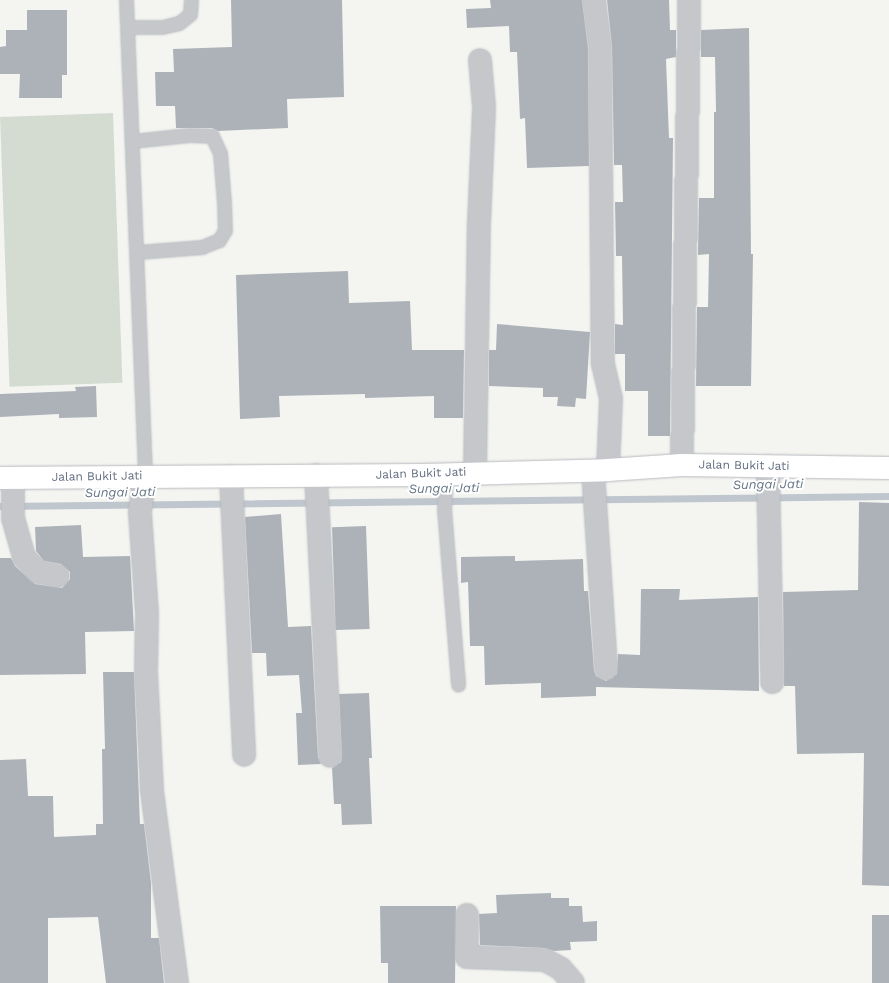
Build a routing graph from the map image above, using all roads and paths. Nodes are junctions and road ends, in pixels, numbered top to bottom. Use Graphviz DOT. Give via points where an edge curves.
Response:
graph roads {
  1 [pos="126,0"];
  2 [pos="191,0"];
  3 [pos="594,0"];
  4 [pos="689,0"];
  5 [pos="127,27"];
  6 [pos="480,60"];
  7 [pos="132,141"];
  8 [pos="137,252"];
  9 [pos="682,465"];
  10 [pos="889,468"];
  11 [pos="475,472"];
  12 [pos="769,477"];
  13 [pos="7,478"];
  14 [pos="445,483"];
  15 [pos="597,486"];
  16 [pos="316,492"];
  17 [pos="143,494"];
  18 [pos="232,494"];
  19 [pos="58,576"];
  20 [pos="606,669"];
  21 [pos="772,682"];
  22 [pos="458,684"];
  23 [pos="244,755"];
  24 [pos="330,756"];
  25 [pos="467,915"];
  26 [pos="177,983"];
  27 [pos="573,983"];
  1 -- 5 [label="lane"];
  2 -- 5 [label="lane" via="190,14 179,23 162,27"];
  3 -- 15 [label="street" via="600,47 603,364 611,398"];
  4 -- 9 [label="street"];
  5 -- 7 [label="lane"];
  6 -- 11 [label="street" via="484,107 479,223"];
  7 -- 8 [label="lane"];
  7 -- 8 [label="lane" via="189,134 212,136 220,153 224,203 225,230 219,240 202,247"];
  8 -- 17 [label="lane"];
  9 -- 12 [label="street, Jalan Bukit Jati"];
  9 -- 15 [label="street, Jalan Bukit Jati"];
  10 -- 12 [label="street, Jalan Bukit Jati"];
  11 -- 14 [label="street, Jalan Bukit Jati"];
  11 -- 15 [label="street, Jalan Bukit Jati"];
  12 -- 21 [label="street"];
  13 -- 17 [label="street, Jalan Bukit Jati"];
  13 -- 19 [label="street" via="24,557 38,572"];
  14 -- 16 [label="street, Jalan Bukit Jati"];
  14 -- 22 [label="lane" via="444,509"];
  15 -- 20 [label="street"];
  16 -- 18 [label="street, Jalan Bukit Jati"];
  16 -- 24 [label="street"];
  17 -- 18 [label="street, Jalan Bukit Jati"];
  17 -- 26 [label="street" via="148,614 146,672 152,791"];
  18 -- 23 [label="street"];
  25 -- 27 [label="street" via="467,957 545,960 561,969"];
}
